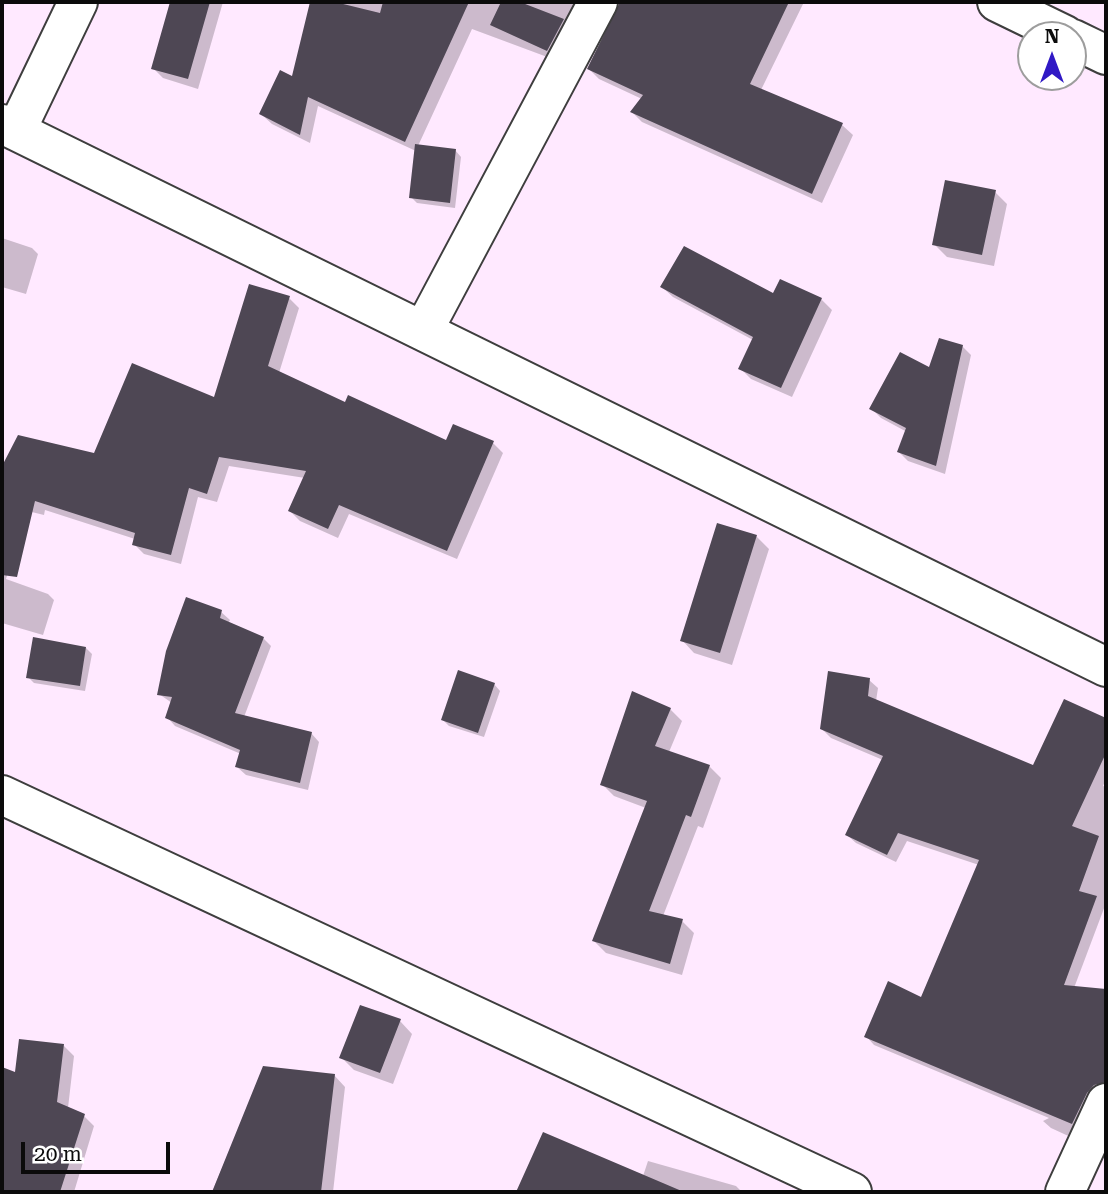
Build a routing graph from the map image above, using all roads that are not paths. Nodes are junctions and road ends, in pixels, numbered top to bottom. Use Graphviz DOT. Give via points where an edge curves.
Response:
graph roads {
  1 [pos="78,2"];
  2 [pos="598,2"];
  3 [pos="997,2"];
  4 [pos="1036,21"];
  5 [pos="1087,46"];
  6 [pos="1106,55"];
  7 [pos="9,128"];
  8 [pos="423,331"];
  9 [pos="1106,667"];
  10 [pos="2,795"];
  11 [pos="1106,1103"];
  12 [pos="852,1192"];
  13 [pos="1065,1192"];
  1 -- 7 [label="street"];
  2 -- 8 [label="street"];
  3 -- 4 [label="street"];
  5 -- 6 [label="street"];
  7 -- 8 [label="street"];
  8 -- 9 [label="street"];
  10 -- 12 [label="street"];
  11 -- 13 [label="street"];
}
